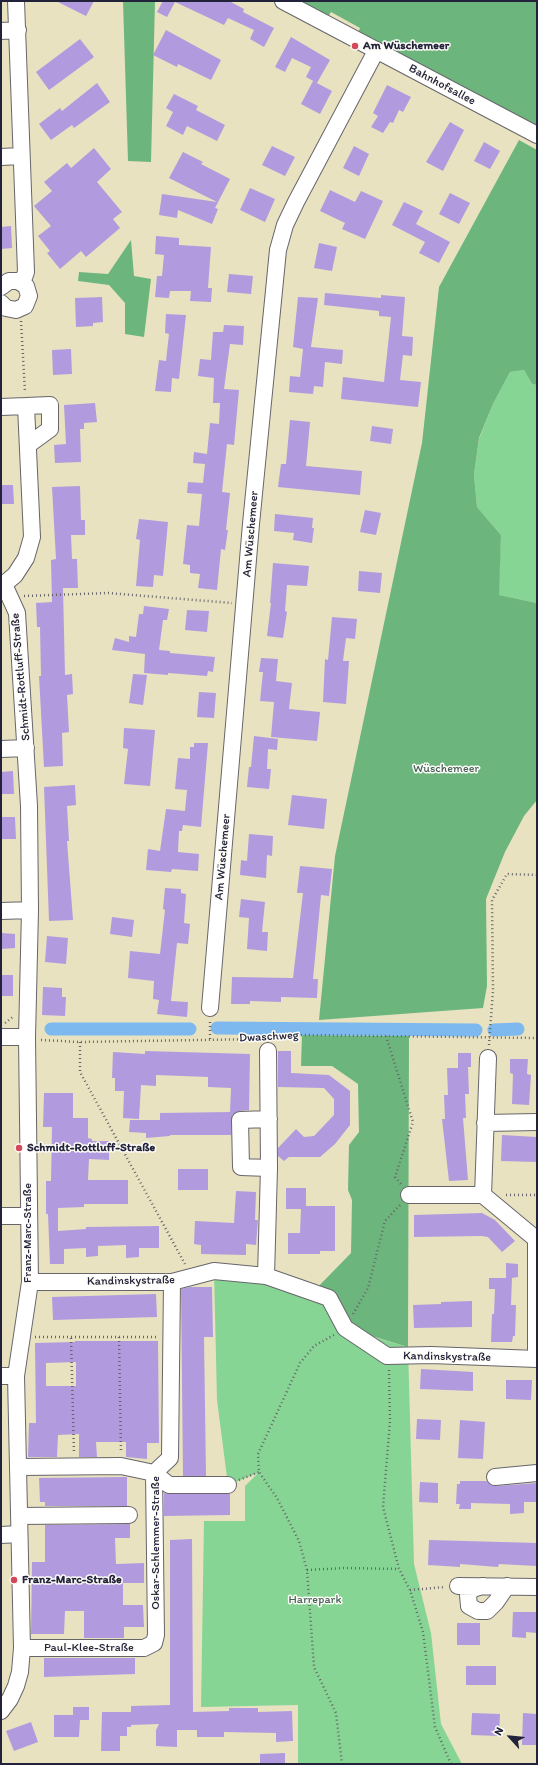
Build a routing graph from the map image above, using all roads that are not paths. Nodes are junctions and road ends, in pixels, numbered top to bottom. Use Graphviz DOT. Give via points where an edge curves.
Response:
graph roads {
  1 [pos="16,1"];
  2 [pos="283,1"];
  3 [pos="18,30"];
  4 [pos="1,31"];
  5 [pos="376,51"];
  6 [pos="537,135"];
  7 [pos="21,156"];
  8 [pos="1,157"];
  9 [pos="22,283"];
  10 [pos="2,284"];
  11 [pos="1,303"];
  12 [pos="1,406"];
  13 [pos="26,406"];
  14 [pos="28,445"];
  15 [pos="5,588"];
  16 [pos="26,748"];
  17 [pos="1,749"];
  18 [pos="30,910"];
  19 [pos="1,911"];
  20 [pos="210,1008"];
  21 [pos="1,1037"];
  22 [pos="27,1037"];
  23 [pos="266,1043"];
  24 [pos="488,1058"];
  25 [pos="269,1119"];
  26 [pos="537,1122"];
  27 [pos="485,1123"];
  28 [pos="269,1168"];
  29 [pos="409,1195"];
  30 [pos="482,1195"];
  31 [pos="1,1216"];
  32 [pos="28,1216"];
  33 [pos="537,1239"];
  34 [pos="266,1276"];
  35 [pos="30,1282"];
  36 [pos="172,1282"];
  37 [pos="536,1359"];
  38 [pos="9,1376"];
  39 [pos="19,1467"];
  40 [pos="154,1473"];
  41 [pos="537,1473"];
  42 [pos="495,1477"];
  43 [pos="228,1485"];
  44 [pos="129,1515"];
  45 [pos="19,1516"];
  46 [pos="19,1534"];
  47 [pos="1,1535"];
  48 [pos="458,1586"];
  49 [pos="483,1586"];
  50 [pos="507,1586"];
  51 [pos="537,1586"];
  52 [pos="154,1643"];
  53 [pos="22,1648"];
  54 [pos="1,1712"];
  1 -- 3 [label="street"];
  2 -- 5 [label="street, Bahnhofsallee"];
  3 -- 4 [label="street"];
  3 -- 7 [label="street"];
  5 -- 6 [label="street, Bahnhofsallee"];
  5 -- 20 [label="street, Am Wüschemeer" via="296,202 278,250"];
  7 -- 8 [label="street"];
  7 -- 9 [label="street" via="26,272"];
  9 -- 10 [label="street" via="13,280"];
  9 -- 11 [label="street" via="29,296 25,306 10,310"];
  12 -- 13 [label="street"];
  13 -- 14 [label="street"];
  13 -- 14 [label="street" via="50,405 50,429"];
  14 -- 15 [label="street" via="32,537 26,558"];
  15 -- 16 [label="street, Schmidt-Rottluff-Straße" via="17,613"];
  16 -- 17 [label="street, Schmidt-Rottluff-Straße"];
  16 -- 18 [label="street, Schmidt-Rottluff-Straße"];
  18 -- 19 [label="street"];
  18 -- 22 [label="street, Schmidt-Rottluff-Straße"];
  21 -- 22 [label="street"];
  22 -- 32 [label="street, Franz-Marc-Straße"];
  23 -- 25 [label="street"];
  24 -- 27 [label="street"];
  25 -- 28 [label="street"];
  25 -- 28 [label="street" via="240,1120 241,1167"];
  26 -- 27 [label="street"];
  27 -- 30 [label="street"];
  28 -- 34 [label="street"];
  29 -- 30 [label="street"];
  30 -- 33 [label="street"];
  31 -- 32 [label="street"];
  32 -- 35 [label="street, Franz-Marc-Straße"];
  33 -- 37 [label="street"];
  34 -- 36 [label="street, Kandinskystraße" via="214,1272"];
  34 -- 37 [label="street, Kandinskystraße" via="330,1298 345,1328 387,1356"];
  35 -- 36 [label="street, Kandinskystraße"];
  35 -- 38 [label="street, Franz-Marc-Straße" via="21,1337"];
  36 -- 40 [label="street, Oskar-Schlemmer-Straße" via="170,1458"];
  38 -- 39 [label="street, Franz-Marc-Straße"];
  39 -- 40 [label="street" via="121,1466"];
  39 -- 45 [label="street, Franz-Marc-Straße"];
  40 -- 43 [label="street" via="169,1485"];
  40 -- 52 [label="street, Oskar-Schlemmer-Straße"];
  41 -- 42 [label="street"];
  44 -- 45 [label="street"];
  45 -- 46 [label="street, Franz-Marc-Straße"];
  46 -- 47 [label="street"];
  46 -- 53 [label="street, Franz-Marc-Straße"];
  48 -- 49 [label="street"];
  49 -- 50 [label="street"];
  49 -- 50 [label="street" via="472,1590 468,1595 469,1606 478,1611 487,1611"];
  50 -- 51 [label="street"];
  52 -- 53 [label="street, Paul-Klee-Straße" via="144,1648"];
  53 -- 54 [label="street, Franz-Marc-Straße" via="16,1686"];
}
